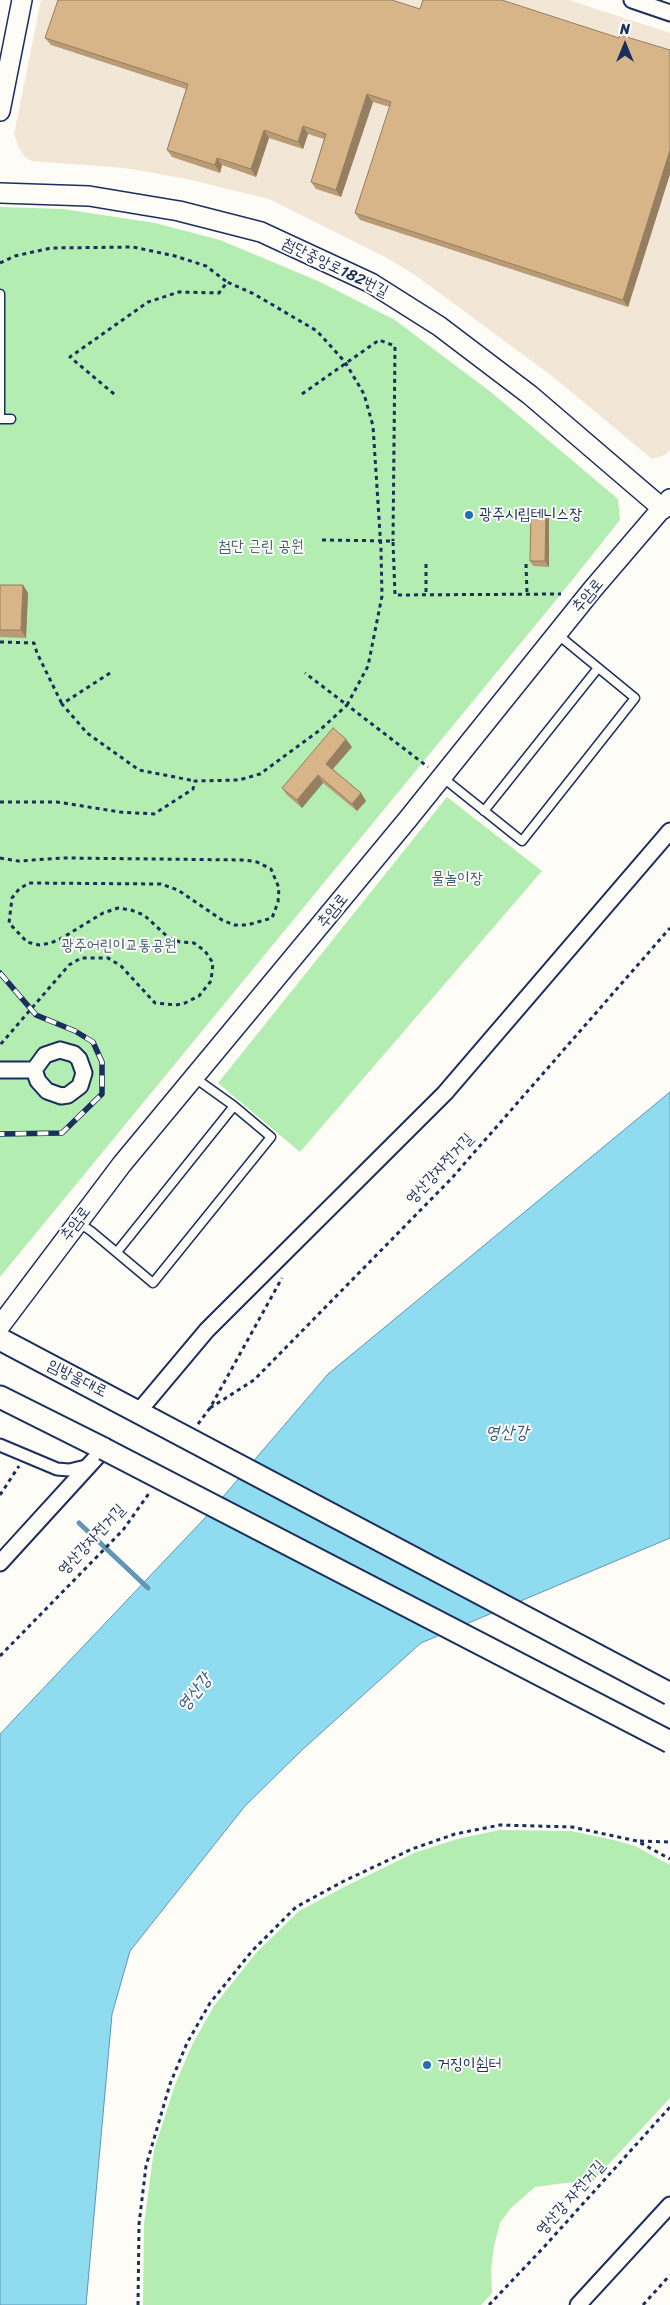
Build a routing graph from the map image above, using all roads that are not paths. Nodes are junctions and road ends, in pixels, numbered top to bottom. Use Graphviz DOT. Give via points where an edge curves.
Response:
graph roads {
  1 [pos="22,0"];
  2 [pos="632,0"];
  3 [pos="670,13"];
  4 [pos="0,111"];
  5 [pos="0,193"];
  6 [pos="0,294"];
  7 [pos="11,419"];
  8 [pos="666,504"];
  9 [pos="557,634"];
  10 [pos="598,668"];
  11 [pos="435,772"];
  12 [pos="484,810"];
  13 [pos="670,831"];
  14 [pos="0,1070"];
  15 [pos="34,1070"];
  16 [pos="195,1078"];
  17 [pos="234,1106"];
  18 [pos="77,1222"];
  19 [pos="117,1252"];
  20 [pos="0,1326"];
  21 [pos="0,1340"];
  22 [pos="0,1397"];
  23 [pos="146,1416"];
  24 [pos="0,1445"];
  25 [pos="104,1449"];
  26 [pos="90,1465"];
  27 [pos="0,1563"];
  28 [pos="670,1694"];
  29 [pos="670,1742"];
  30 [pos="670,2205"];
  31 [pos="578,2305"];
  1 -- 4 [label="street"];
  2 -- 3 [label="street"];
  5 -- 8 [label="street, 첨단중앙로182번길" via="90,196 179,211 260,232 371,282 439,326"];
  6 -- 7 [label="lane" via="0,419"];
  8 -- 9 [label="street, 추암로"];
  9 -- 10 [label="lane"];
  9 -- 11 [label="street, 추암로"];
  10 -- 12 [label="lane"];
  10 -- 12 [label="lane" via="635,698 522,841"];
  11 -- 12 [label="lane"];
  11 -- 16 [label="street, 추암로"];
  13 -- 23 [label="street" via="445,1093 207,1330"];
  14 -- 15 [label="street"];
  16 -- 17 [label="lane"];
  16 -- 18 [label="street, 추암로"];
  17 -- 19 [label="lane"];
  17 -- 19 [label="lane" via="272,1137 153,1283"];
  18 -- 19 [label="lane"];
  18 -- 20 [label="street, 추암로"];
  21 -- 23 [label="main road, 임방울대로"];
  22 -- 25 [label="main road"];
  23 -- 28 [label="main road, 임방울대로, bridge"];
  24 -- 26 [label="street" via="57,1469"];
  25 -- 26 [label="street"];
  25 -- 29 [label="main road, bridge"];
  26 -- 27 [label="street"];
  30 -- 31 [label="street"];
}
